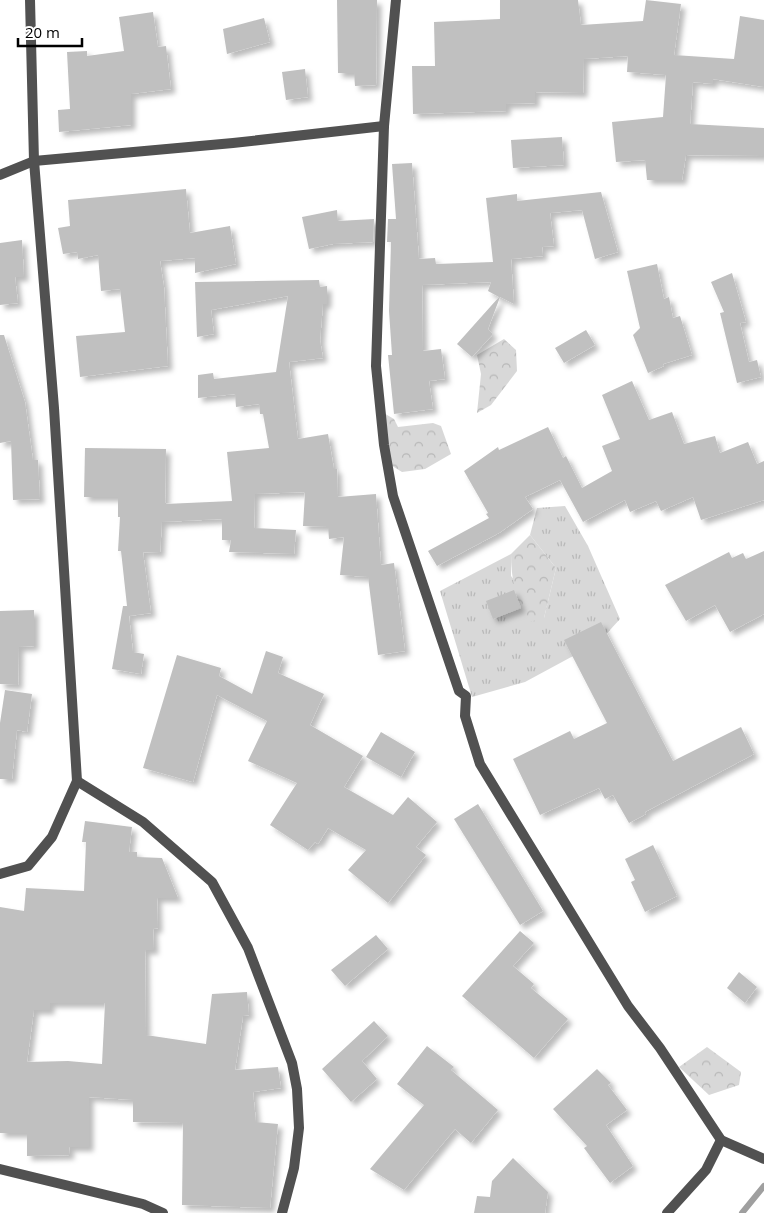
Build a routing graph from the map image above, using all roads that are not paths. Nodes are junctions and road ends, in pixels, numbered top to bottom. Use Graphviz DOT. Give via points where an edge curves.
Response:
graph roads {
  1 [pos="30,0"];
  2 [pos="396,0"];
  3 [pos="384,126"];
  4 [pos="34,161"];
  5 [pos="0,175"];
  6 [pos="77,781"];
  7 [pos="0,874"];
  8 [pos="721,1140"];
  9 [pos="764,1159"];
  10 [pos="0,1169"];
  11 [pos="163,1213"];
  12 [pos="282,1213"];
  13 [pos="667,1213"];
  1 -- 4 [label="street"];
  2 -- 3 [label="street"];
  3 -- 4 [label="street"];
  3 -- 8 [label="street" via="376,366 384,446 393,496 459,692 466,696 465,716 480,764 628,1006"];
  4 -- 5 [label="street"];
  4 -- 6 [label="street" via="54,408"];
  6 -- 7 [label="street" via="52,837 28,866"];
  6 -- 12 [label="street" via="142,822 212,882 248,948 292,1063 297,1089 299,1128"];
  8 -- 9 [label="street"];
  8 -- 13 [label="street" via="706,1170"];
  10 -- 11 [label="street" via="143,1204"];
}
